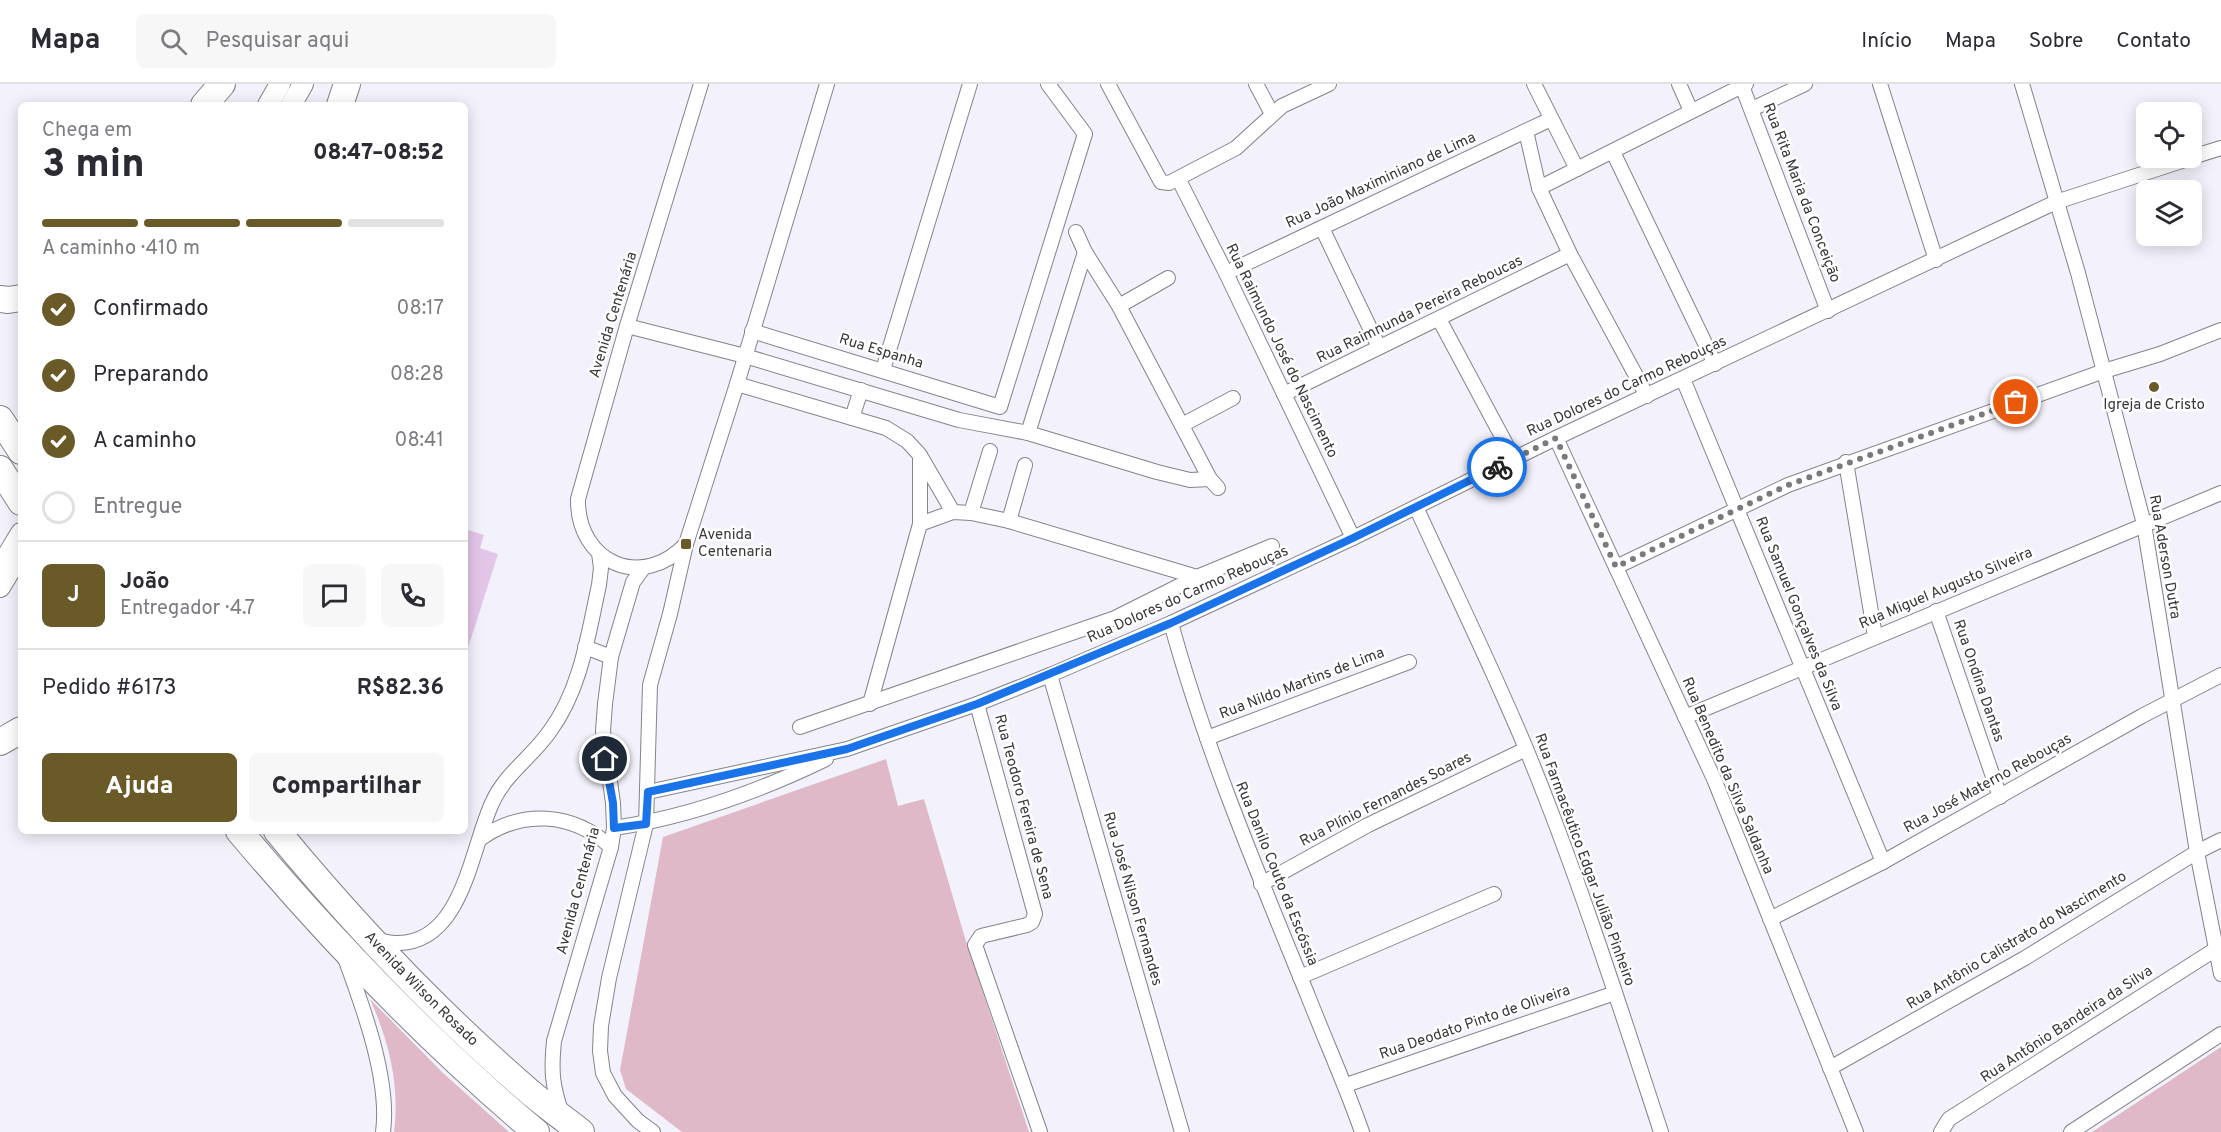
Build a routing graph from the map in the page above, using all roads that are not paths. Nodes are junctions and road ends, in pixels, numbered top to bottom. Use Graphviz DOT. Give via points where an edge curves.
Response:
graph roads {
  1 [pos="222,84"];
  2 [pos="280,84"];
  3 [pos="303,84"];
  4 [pos="347,84"];
  5 [pos="701,84"];
  6 [pos="827,84"];
  7 [pos="970,84"];
  8 [pos="1048,84"];
  9 [pos="1108,84"];
  10 [pos="1256,84"];
  11 [pos="1329,84"];
  12 [pos="1534,84"];
  13 [pos="1678,84"];
  14 [pos="1804,84"];
  15 [pos="1880,84"];
  16 [pos="2022,84"];
  17 [pos="1744,85"];
  18 [pos="207,102"];
  19 [pos="270,102"];
  20 [pos="293,102"];
  21 [pos="341,102"];
  22 [pos="1752,109"];
  23 [pos="1691,111"];
  24 [pos="1272,114"];
  25 [pos="1551,119"];
  26 [pos="1526,131"];
  27 [pos="2221,147"];
  28 [pos="1613,152"];
  29 [pos="2202,153"];
  30 [pos="2158,168"];
  31 [pos="1577,169"];
  32 [pos="1179,180"];
  33 [pos="1539,188"];
  34 [pos="2056,202"];
  35 [pos="1322,228"];
  36 [pos="1076,232"];
  37 [pos="1085,252"];
  38 [pos="1570,254"];
  39 [pos="1936,260"];
  40 [pos="1226,273"];
  41 [pos="1168,278"];
  42 [pos="18,298"];
  43 [pos="0,299"];
  44 [pos="1119,306"];
  45 [pos="1828,311"];
  46 [pos="1439,319"];
  47 [pos="627,326"];
  48 [pos="2221,330"];
  49 [pos="752,331"];
  50 [pos="1380,348"];
  51 [pos="745,356"];
  52 [pos="1715,364"];
  53 [pos="883,370"];
  54 [pos="2104,371"];
  55 [pos="1683,379"];
  56 [pos="737,384"];
  57 [pos="861,390"];
  58 [pos="1284,394"];
  59 [pos="1647,396"];
  60 [pos="1233,398"];
  61 [pos="0,418"];
  62 [pos="852,418"];
  63 [pos="1182,425"];
  64 [pos="1028,433"];
  65 [pos="1556,438"];
  66 [pos="18,447"];
  67 [pos="990,451"];
  68 [pos="920,455"];
  69 [pos="1514,459"];
  70 [pos="1846,462"];
  71 [pos="1025,465"];
  72 [pos="0,469"];
  73 [pos="2221,493"];
  74 [pos="18,497"];
  75 [pos="1416,507"];
  76 [pos="1737,509"];
  77 [pos="953,512"];
  78 [pos="971,513"];
  79 [pos="1009,521"];
  80 [pos="920,524"];
  81 [pos="2144,524"];
  82 [pos="1353,538"];
  83 [pos="18,540"];
  84 [pos="687,544"];
  85 [pos="1272,546"];
  86 [pos="598,553"];
  87 [pos="9,562"];
  88 [pos="644,567"];
  89 [pos="1616,567"];
  90 [pos="1197,577"];
  91 [pos="0,587"];
  92 [pos="1936,611"];
  93 [pos="1171,623"];
  94 [pos="1875,636"];
  95 [pos="585,647"];
  96 [pos="611,657"];
  97 [pos="1409,662"];
  98 [pos="1803,667"];
  99 [pos="1050,675"];
  100 [pos="2221,675"];
  101 [pos="2172,701"];
  102 [pos="870,704"];
  103 [pos="977,704"];
  104 [pos="1685,717"];
  105 [pos="800,727"];
  106 [pos="18,732"];
  107 [pos="1207,738"];
  108 [pos="0,742"];
  109 [pos="847,749"];
  110 [pos="1526,749"];
  111 [pos="648,792"];
  112 [pos="2000,797"];
  113 [pos="646,824"];
  114 [pos="614,828"];
  115 [pos="242,834"];
  116 [pos="280,834"];
  117 [pos="480,839"];
  118 [pos="2221,840"];
  119 [pos="611,847"];
  120 [pos="2197,852"];
  121 [pos="1883,862"];
  122 [pos="1261,884"];
  123 [pos="1494,894"];
  124 [pos="1770,919"];
  125 [pos="372,940"];
  126 [pos="340,945"];
  127 [pos="2216,949"];
  128 [pos="2221,974"];
  129 [pos="1300,977"];
  130 [pos="1615,993"];
  131 [pos="2221,1034"];
  132 [pos="1830,1068"];
  133 [pos="1346,1085"];
  134 [pos="572,1125"];
  135 [pos="383,1132"];
  136 [pos="536,1132"];
  137 [pos="653,1132"];
  138 [pos="1040,1132"];
  139 [pos="1182,1132"];
  140 [pos="1362,1132"];
  141 [pos="1661,1132"];
  142 [pos="1856,1132"];
  143 [pos="1941,1132"];
  144 [pos="2071,1132"];
  1 -- 18 [label="highway"];
  2 -- 19 [label="main road"];
  3 -- 20 [label="main road"];
  4 -- 21 [label="highway"];
  5 -- 47 [label="street, Avenida Centenária"];
  6 -- 49 [label="street"];
  7 -- 53 [label="street"];
  8 -- 53 [label="street, Rua Espanha" via="1085,134 1000,407"];
  9 -- 32 [label="street" via="1161,182"];
  10 -- 24 [label="street"];
  11 -- 24 [label="street"];
  12 -- 25 [label="street"];
  13 -- 23 [label="street"];
  14 -- 22 [label="street"];
  15 -- 39 [label="street"];
  16 -- 34 [label="street, Rua Aderson Dutra"];
  17 -- 22 [label="street, Rua Rita Maria da Conceição"];
  17 -- 23 [label="street"];
  22 -- 45 [label="street, Rua Rita Maria da Conceição"];
  23 -- 28 [label="street"];
  24 -- 32 [label="street" via="1236,148"];
  25 -- 26 [label="street, Rua João Maximiniano de Lima"];
  25 -- 31 [label="street"];
  26 -- 33 [label="street"];
  26 -- 35 [label="street, Rua João Maximiniano de Lima"];
  27 -- 29 [label="street, Rua Dolores do Carmo Rebouças"];
  28 -- 31 [label="street"];
  28 -- 52 [label="street"];
  30 -- 34 [label="street, Rua Dolores do Carmo Rebouças"];
  31 -- 33 [label="street"];
  32 -- 40 [label="street, Rua Raimundo José do Nascimento"];
  33 -- 38 [label="street"];
  34 -- 39 [label="street, Rua Dolores do Carmo Rebouças"];
  34 -- 54 [label="street, Rua Aderson Dutra"];
  35 -- 40 [label="street, Rua João Maximiniano de Lima"];
  35 -- 50 [label="street"];
  36 -- 37 [label="street"];
  37 -- 44 [label="street"];
  37 -- 64 [label="street"];
  38 -- 46 [label="street, Rua Raimnunda Pereira Reboucas"];
  38 -- 59 [label="street"];
  39 -- 45 [label="street, Rua Dolores do Carmo Rebouças"];
  40 -- 58 [label="street, Rua Raimundo José do Nascimento"];
  41 -- 44 [label="street"];
  42 -- 43 [label="highway"];
  44 -- 63 [label="street"];
  45 -- 52 [label="street, Rua Dolores do Carmo Rebouças"];
  46 -- 50 [label="street, Rua Raimnunda Pereira Reboucas"];
  46 -- 69 [label="street"];
  47 -- 51 [label="street"];
  47 -- 86 [label="street, Avenida Centenária" via="578,499 582,529"];
  48 -- 54 [label="street"];
  49 -- 51 [label="street"];
  49 -- 53 [label="street, Rua Espanha"];
  50 -- 58 [label="street, Rua Raimnunda Pereira Reboucas"];
  51 -- 56 [label="street"];
  51 -- 57 [label="street"];
  52 -- 55 [label="street, Rua Dolores do Carmo Rebouças"];
  54 -- 70 [label="street"];
  54 -- 81 [label="street, Rua Aderson Dutra"];
  55 -- 59 [label="street, Rua Dolores do Carmo Rebouças"];
  55 -- 76 [label="street, Rua Samuel Gonçalves da Silva"];
  56 -- 62 [label="street"];
  56 -- 84 [label="street"];
  57 -- 62 [label="street"];
  57 -- 64 [label="street" via="959,420"];
  58 -- 82 [label="street, Rua Raimundo José do Nascimento"];
  59 -- 65 [label="street, Rua Dolores do Carmo Rebouças"];
  60 -- 63 [label="street"];
  61 -- 66 [label="highway"];
  62 -- 68 [label="street" via="886,428"];
  63 -- 64 [label="street" via="1214,484 1157,472"];
  65 -- 69 [label="street, Rua Dolores do Carmo Rebouças"];
  65 -- 89 [label="street, Rua Benedito da Silva Saldanha"];
  67 -- 78 [label="street"];
  68 -- 77 [label="street"];
  68 -- 80 [label="street"];
  69 -- 75 [label="street, Rua Dolores do Carmo Rebouças"];
  70 -- 76 [label="street"];
  70 -- 94 [label="street"];
  71 -- 79 [label="street"];
  72 -- 74 [label="highway"];
  73 -- 81 [label="street, Rua Miguel Augusto Silveira"];
  75 -- 82 [label="street, Rua Dolores do Carmo Rebouças"];
  75 -- 110 [label="street, Rua Farmacêutico Edgar Julião Pinheiro"];
  76 -- 89 [label="street"];
  76 -- 98 [label="street, Rua Samuel Gonçalves da Silva"];
  77 -- 78 [label="street"];
  77 -- 80 [label="street"];
  78 -- 79 [label="street"];
  79 -- 90 [label="street"];
  80 -- 102 [label="street"];
  81 -- 92 [label="street, Rua Miguel Augusto Silveira"];
  81 -- 101 [label="street, Rua Aderson Dutra"];
  82 -- 93 [label="street, Rua Dolores do Carmo Rebouças"];
  83 -- 87 [label="main road"];
  84 -- 88 [label="street" via="668,560"];
  84 -- 111 [label="street" via="650,686"];
  85 -- 90 [label="street"];
  86 -- 88 [label="street" via="619,565"];
  86 -- 95 [label="street" via="602,568"];
  87 -- 91 [label="main road"];
  88 -- 96 [label="street, Avenida Centenária" via="633,582"];
  89 -- 104 [label="street, Rua Benedito da Silva Saldanha"];
  90 -- 102 [label="street" via="1115,618"];
  92 -- 94 [label="street, Rua Miguel Augusto Silveira"];
  92 -- 112 [label="street, Rua Ondina Dantas"];
  93 -- 99 [label="street, Rua Dolores do Carmo Rebouças"];
  93 -- 107 [label="street, Rua Danilo Couto da Escóssia"];
  94 -- 98 [label="street, Rua Miguel Augusto Silveira"];
  95 -- 96 [label="street"];
  95 -- 117 [label="street" via="563,712 549,734 505,782 493,801"];
  96 -- 114 [label="street, Avenida Centenária" via="603,731"];
  97 -- 107 [label="street, Rua Nildo Martins de Lima"];
  98 -- 104 [label="street, Rua Miguel Augusto Silveira"];
  98 -- 121 [label="street, Rua Samuel Gonçalves da Silva"];
  99 -- 103 [label="street, Rua Dolores do Carmo Rebouças"];
  99 -- 139 [label="street, Rua José Nilson Fernandes"];
  100 -- 101 [label="street, Rua José Materno Rebouças"];
  101 -- 112 [label="street, Rua José Materno Rebouças"];
  101 -- 120 [label="street, Rua Aderson Dutra"];
  102 -- 105 [label="street"];
  103 -- 109 [label="street, Rua Dolores do Carmo Rebouças"];
  103 -- 138 [label="street, Rua Teodoro Fereira de Sena" via="1035,918 1027,925 981,936 975,942"];
  104 -- 124 [label="street, Rua Benedito da Silva Saldanha"];
  106 -- 108 [label="highway"];
  107 -- 122 [label="street, Rua Danilo Couto da Escóssia"];
  109 -- 111 [label="street, Rua Dolores do Carmo Rebouças"];
  109 -- 113 [label="street, Rua Dolores do Carmo Rebouças" via="788,778 691,813"];
  110 -- 122 [label="street, Rua Plínio Fernandes Soares" via="1327,846"];
  110 -- 130 [label="street, Rua Farmacêutico Edgar Julião Pinheiro"];
  111 -- 113 [label="street"];
  112 -- 121 [label="street, Rua José Materno Rebouças"];
  113 -- 114 [label="street, Rua Dolores do Carmo Rebouças"];
  113 -- 137 [label="street" via="609,978 600,1052 603,1073 615,1096"];
  114 -- 119 [label="street, Avenida Centenária"];
  115 -- 126 [label="highway, Avenida Wilson Rosado"];
  116 -- 125 [label="highway, Avenida Wilson Rosado"];
  117 -- 119 [label="street" via="504,825 550,819 585,828"];
  117 -- 125 [label="street" via="459,897 437,928 399,943"];
  118 -- 120 [label="street, Rua Antônio Calistrato do Nascimento"];
  119 -- 134 [label="street, Avenida Centenária" via="554,1041 553,1089"];
  120 -- 127 [label="street, Rua Aderson Dutra"];
  120 -- 132 [label="street, Rua Antônio Calistrato do Nascimento" via="2025,958"];
  121 -- 124 [label="street, Rua José Materno Rebouças"];
  122 -- 129 [label="street, Rua Danilo Couto da Escóssia"];
  123 -- 129 [label="street"];
  124 -- 132 [label="street, Rua Benedito da Silva Saldanha"];
  125 -- 134 [label="highway, Avenida Wilson Rosado" via="475,1042"];
  126 -- 135 [label="street" via="364,1008 380,1074"];
  126 -- 136 [label="highway, Avenida Wilson Rosado" via="400,1008"];
  127 -- 128 [label="street, Rua Aderson Dutra"];
  127 -- 143 [label="street, Rua Antônio Bandeira da Silva" via="1949,1119"];
  129 -- 133 [label="street, Rua Danilo Couto da Escóssia"];
  130 -- 133 [label="street, Rua Deodato Pinto de Oliveira"];
  130 -- 141 [label="street, Rua Farmacêutico Edgar Julião Pinheiro"];
  131 -- 144 [label="street"];
  132 -- 142 [label="street, Rua Benedito da Silva Saldanha"];
  133 -- 140 [label="street, Rua Danilo Couto da Escóssia"];
}
